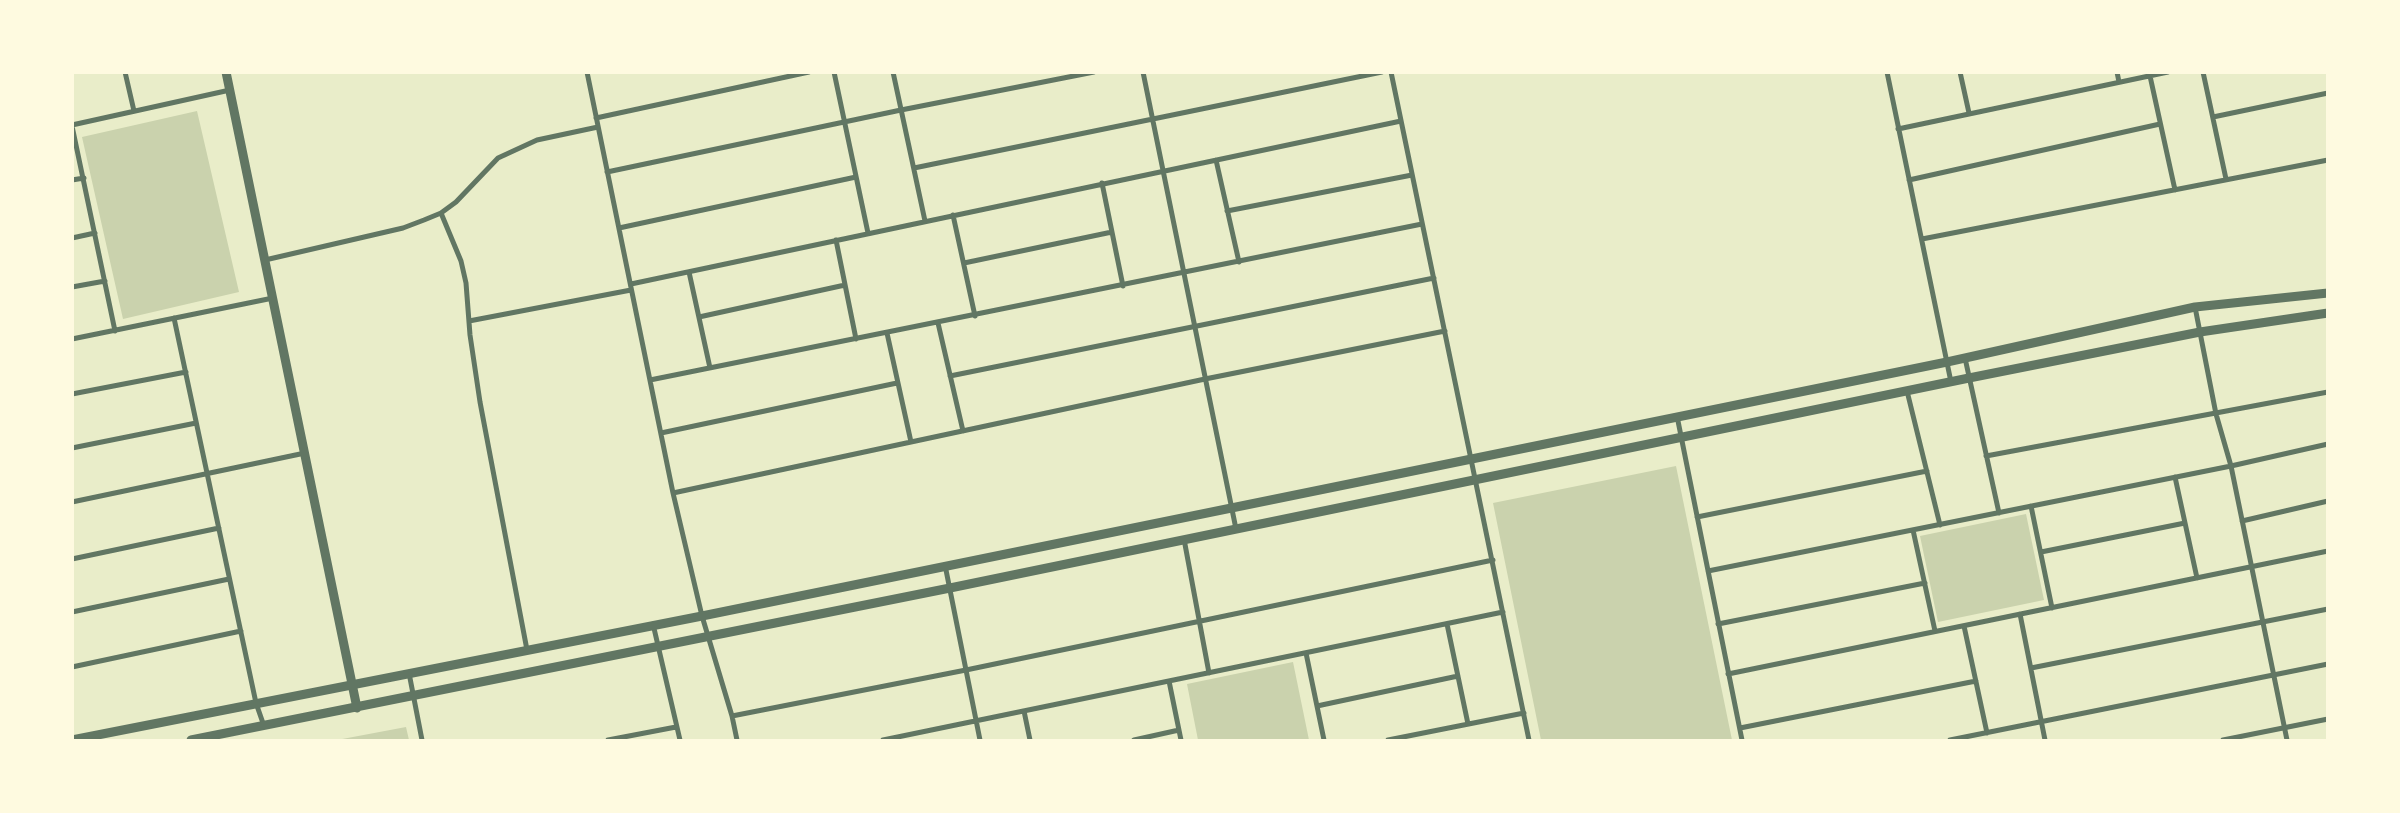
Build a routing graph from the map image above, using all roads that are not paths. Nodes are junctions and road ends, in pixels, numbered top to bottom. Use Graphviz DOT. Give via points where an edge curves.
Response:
graph roads {
  1 [pos="125,72"];
  2 [pos="226,72"];
  3 [pos="587,72"];
  4 [pos="809,72"];
  5 [pos="834,72"];
  6 [pos="893,72"];
  7 [pos="1094,72"];
  8 [pos="1143,72"];
  9 [pos="1382,72"];
  10 [pos="1391,72"];
  11 [pos="1887,72"];
  12 [pos="1960,72"];
  13 [pos="2117,72"];
  14 [pos="2168,72"];
  15 [pos="2203,72"];
  16 [pos="2150,76"];
  17 [pos="2119,82"];
  18 [pos="230,90"];
  19 [pos="2328,93"];
  20 [pos="901,110"];
  21 [pos="134,111"];
  22 [pos="1969,114"];
  23 [pos="2213,117"];
  24 [pos="596,118"];
  25 [pos="1152,119"];
  26 [pos="1401,121"];
  27 [pos="845,123"];
  28 [pos="2160,124"];
  29 [pos="72,126"];
  30 [pos="598,128"];
  31 [pos="1898,129"];
  32 [pos="1216,160"];
  33 [pos="2328,160"];
  34 [pos="914,168"];
  35 [pos="1163,170"];
  36 [pos="607,172"];
  37 [pos="1412,175"];
  38 [pos="856,177"];
  39 [pos="84,178"];
  40 [pos="2226,179"];
  41 [pos="72,180"];
  42 [pos="1909,180"];
  43 [pos="1102,184"];
  44 [pos="2175,190"];
  45 [pos="1227,211"];
  46 [pos="440,213"];
  47 [pos="953,215"];
  48 [pos="925,221"];
  49 [pos="1422,224"];
  50 [pos="619,228"];
  51 [pos="1112,232"];
  52 [pos="95,233"];
  53 [pos="868,233"];
  54 [pos="72,238"];
  55 [pos="1922,238"];
  56 [pos="836,240"];
  57 [pos="265,260"];
  58 [pos="1239,262"];
  59 [pos="964,263"];
  60 [pos="689,272"];
  61 [pos="1184,274"];
  62 [pos="1434,278"];
  63 [pos="105,281"];
  64 [pos="845,285"];
  65 [pos="1123,286"];
  66 [pos="72,287"];
  67 [pos="631,287"];
  68 [pos="2328,293"];
  69 [pos="273,298"];
  70 [pos="2195,307"];
  71 [pos="2328,313"];
  72 [pos="975,316"];
  73 [pos="699,317"];
  74 [pos="174,318"];
  75 [pos="469,321"];
  76 [pos="938,323"];
  77 [pos="1194,325"];
  78 [pos="115,331"];
  79 [pos="1445,331"];
  80 [pos="2200,332"];
  81 [pos="887,333"];
  82 [pos="856,339"];
  83 [pos="72,340"];
  84 [pos="1965,358"];
  85 [pos="1947,362"];
  86 [pos="710,368"];
  87 [pos="186,372"];
  88 [pos="950,376"];
  89 [pos="1205,378"];
  90 [pos="1969,378"];
  91 [pos="650,380"];
  92 [pos="1951,382"];
  93 [pos="898,383"];
  94 [pos="1907,391"];
  95 [pos="2328,392"];
  96 [pos="72,394"];
  97 [pos="2216,414"];
  98 [pos="1676,416"];
  99 [pos="196,423"];
  100 [pos="963,430"];
  101 [pos="661,433"];
  102 [pos="1680,436"];
  103 [pos="911,442"];
  104 [pos="2328,444"];
  105 [pos="72,448"];
  106 [pos="305,453"];
  107 [pos="1986,456"];
  108 [pos="1472,458"];
  109 [pos="2231,466"];
  110 [pos="1927,471"];
  111 [pos="207,474"];
  112 [pos="2176,477"];
  113 [pos="1476,480"];
  114 [pos="673,493"];
  115 [pos="2328,501"];
  116 [pos="72,502"];
  117 [pos="2031,506"];
  118 [pos="1231,507"];
  119 [pos="1999,513"];
  120 [pos="1697,517"];
  121 [pos="2242,521"];
  122 [pos="2185,523"];
  123 [pos="1940,525"];
  124 [pos="219,528"];
  125 [pos="1236,529"];
  126 [pos="1913,530"];
  127 [pos="1184,539"];
  128 [pos="2328,551"];
  129 [pos="2041,552"];
  130 [pos="72,558"];
  131 [pos="1493,560"];
  132 [pos="945,565"];
  133 [pos="2252,567"];
  134 [pos="1708,571"];
  135 [pos="2197,578"];
  136 [pos="230,579"];
  137 [pos="1924,583"];
  138 [pos="950,588"];
  139 [pos="2052,608"];
  140 [pos="2328,609"];
  141 [pos="72,612"];
  142 [pos="1503,612"];
  143 [pos="2020,614"];
  144 [pos="702,616"];
  145 [pos="1199,622"];
  146 [pos="2263,622"];
  147 [pos="653,624"];
  148 [pos="1447,624"];
  149 [pos="1718,624"];
  150 [pos="1964,626"];
  151 [pos="241,631"];
  152 [pos="1935,632"];
  153 [pos="708,636"];
  154 [pos="658,646"];
  155 [pos="527,650"];
  156 [pos="1306,653"];
  157 [pos="2328,664"];
  158 [pos="72,667"];
  159 [pos="2031,668"];
  160 [pos="966,670"];
  161 [pos="409,672"];
  162 [pos="1209,673"];
  163 [pos="1728,674"];
  164 [pos="2274,675"];
  165 [pos="1458,676"];
  166 [pos="1976,680"];
  167 [pos="1168,681"];
  168 [pos="353,684"];
  169 [pos="414,697"];
  170 [pos="256,703"];
  171 [pos="1317,706"];
  172 [pos="358,708"];
  173 [pos="1024,711"];
  174 [pos="1524,713"];
  175 [pos="732,716"];
  176 [pos="2328,719"];
  177 [pos="976,721"];
  178 [pos="2042,722"];
  179 [pos="1468,724"];
  180 [pos="264,726"];
  181 [pos="676,727"];
  182 [pos="1740,728"];
  183 [pos="2285,728"];
  184 [pos="1179,730"];
  185 [pos="924,732"];
  186 [pos="1987,733"];
  187 [pos="72,740"];
  188 [pos="191,740"];
  189 [pos="422,740"];
  190 [pos="608,740"];
  191 [pos="680,740"];
  192 [pos="737,740"];
  193 [pos="883,740"];
  194 [pos="926,740"];
  195 [pos="980,740"];
  196 [pos="1030,740"];
  197 [pos="1134,740"];
  198 [pos="1181,740"];
  199 [pos="1324,740"];
  200 [pos="1388,740"];
  201 [pos="1529,740"];
  202 [pos="1742,740"];
  203 [pos="1950,740"];
  204 [pos="2046,740"];
  205 [pos="2223,740"];
  206 [pos="2287,740"];
  1 -- 21 [label="street"];
  2 -- 18 [label="street"];
  3 -- 24 [label="street"];
  4 -- 24 [label="street"];
  5 -- 27 [label="street"];
  6 -- 20 [label="street"];
  7 -- 20 [label="street"];
  8 -- 25 [label="street"];
  9 -- 25 [label="street"];
  10 -- 26 [label="street"];
  11 -- 31 [label="street"];
  12 -- 22 [label="street"];
  13 -- 17 [label="street"];
  14 -- 16 [label="street"];
  15 -- 23 [label="street"];
  16 -- 17 [label="street"];
  16 -- 28 [label="street"];
  17 -- 22 [label="street"];
  18 -- 21 [label="street"];
  18 -- 57 [label="street"];
  19 -- 23 [label="street"];
  20 -- 27 [label="street"];
  20 -- 34 [label="street"];
  21 -- 29 [label="street"];
  22 -- 31 [label="street"];
  23 -- 40 [label="street"];
  24 -- 30 [label="street"];
  25 -- 34 [label="street"];
  25 -- 35 [label="street"];
  26 -- 32 [label="street"];
  26 -- 37 [label="street"];
  27 -- 36 [label="street"];
  27 -- 38 [label="street"];
  28 -- 42 [label="street"];
  28 -- 44 [label="street"];
  29 -- 39 [label="street"];
  30 -- 36 [label="street"];
  30 -- 46 [label="street" via="537,140 498,158 456,202"];
  31 -- 42 [label="street"];
  32 -- 35 [label="street"];
  32 -- 45 [label="street"];
  33 -- 40 [label="street"];
  34 -- 48 [label="street"];
  35 -- 43 [label="street"];
  35 -- 61 [label="street"];
  36 -- 50 [label="street"];
  37 -- 45 [label="street"];
  37 -- 49 [label="street"];
  38 -- 50 [label="street"];
  38 -- 53 [label="street"];
  39 -- 41 [label="street"];
  39 -- 52 [label="street"];
  40 -- 44 [label="street"];
  42 -- 55 [label="street"];
  43 -- 47 [label="street"];
  43 -- 51 [label="street"];
  44 -- 55 [label="street"];
  45 -- 58 [label="street"];
  46 -- 57 [label="street" via="403,228"];
  46 -- 75 [label="street" via="461,260"];
  47 -- 48 [label="street"];
  47 -- 59 [label="street"];
  48 -- 53 [label="street"];
  49 -- 58 [label="street"];
  49 -- 62 [label="street"];
  50 -- 67 [label="street"];
  51 -- 59 [label="street"];
  51 -- 65 [label="street"];
  52 -- 54 [label="street"];
  52 -- 63 [label="street"];
  53 -- 56 [label="street"];
  55 -- 85 [label="street"];
  56 -- 60 [label="street"];
  56 -- 64 [label="street"];
  57 -- 69 [label="street"];
  58 -- 61 [label="street"];
  59 -- 72 [label="street"];
  60 -- 67 [label="street"];
  60 -- 73 [label="street"];
  61 -- 65 [label="street"];
  61 -- 77 [label="street"];
  62 -- 77 [label="street"];
  62 -- 79 [label="street"];
  63 -- 66 [label="street"];
  63 -- 78 [label="street"];
  64 -- 73 [label="street"];
  64 -- 82 [label="street"];
  65 -- 72 [label="street"];
  67 -- 75 [label="street"];
  67 -- 91 [label="street"];
  68 -- 70 [label="street"];
  69 -- 74 [label="street"];
  69 -- 106 [label="street"];
  70 -- 80 [label="street"];
  70 -- 84 [label="street"];
  71 -- 80 [label="street"];
  72 -- 76 [label="street"];
  73 -- 86 [label="street"];
  74 -- 78 [label="street"];
  74 -- 87 [label="street"];
  75 -- 155 [label="street" via="480,402"];
  76 -- 81 [label="street"];
  76 -- 88 [label="street"];
  77 -- 88 [label="street"];
  77 -- 89 [label="street"];
  78 -- 83 [label="street"];
  79 -- 89 [label="street"];
  79 -- 108 [label="street"];
  80 -- 90 [label="street"];
  80 -- 97 [label="street"];
  81 -- 82 [label="street"];
  81 -- 93 [label="street"];
  82 -- 86 [label="street"];
  84 -- 85 [label="street"];
  84 -- 90 [label="street"];
  85 -- 92 [label="street"];
  85 -- 98 [label="street"];
  86 -- 91 [label="street"];
  87 -- 96 [label="street"];
  87 -- 99 [label="street"];
  88 -- 100 [label="street"];
  89 -- 100 [label="street"];
  89 -- 118 [label="street"];
  90 -- 92 [label="street"];
  90 -- 107 [label="street"];
  91 -- 101 [label="street"];
  92 -- 94 [label="street"];
  93 -- 101 [label="street"];
  93 -- 103 [label="street"];
  94 -- 102 [label="street"];
  94 -- 110 [label="street"];
  95 -- 97 [label="street"];
  97 -- 107 [label="street"];
  97 -- 109 [label="street"];
  98 -- 102 [label="street"];
  98 -- 108 [label="street"];
  99 -- 105 [label="street"];
  99 -- 111 [label="street"];
  100 -- 103 [label="street"];
  101 -- 114 [label="street"];
  102 -- 113 [label="street"];
  102 -- 120 [label="street"];
  103 -- 114 [label="street"];
  104 -- 109 [label="street"];
  106 -- 111 [label="street"];
  106 -- 168 [label="street"];
  107 -- 119 [label="street"];
  108 -- 113 [label="street"];
  108 -- 118 [label="street"];
  109 -- 112 [label="street"];
  109 -- 121 [label="street"];
  110 -- 120 [label="street"];
  110 -- 123 [label="street"];
  111 -- 116 [label="street"];
  111 -- 124 [label="street"];
  112 -- 117 [label="street"];
  112 -- 122 [label="street"];
  113 -- 125 [label="street"];
  113 -- 131 [label="street"];
  114 -- 144 [label="street"];
  115 -- 121 [label="street"];
  117 -- 119 [label="street"];
  117 -- 129 [label="street"];
  118 -- 125 [label="street"];
  118 -- 132 [label="street"];
  119 -- 123 [label="street"];
  120 -- 134 [label="street"];
  121 -- 133 [label="street"];
  122 -- 129 [label="street"];
  122 -- 135 [label="street"];
  123 -- 126 [label="street"];
  124 -- 130 [label="street"];
  124 -- 136 [label="street"];
  125 -- 127 [label="street"];
  126 -- 134 [label="street"];
  126 -- 137 [label="street"];
  127 -- 138 [label="street"];
  127 -- 145 [label="street"];
  128 -- 133 [label="street"];
  129 -- 139 [label="street"];
  131 -- 142 [label="street"];
  131 -- 145 [label="street"];
  132 -- 138 [label="street"];
  132 -- 144 [label="street"];
  133 -- 135 [label="street"];
  133 -- 146 [label="street"];
  134 -- 149 [label="street"];
  135 -- 139 [label="street"];
  136 -- 141 [label="street"];
  136 -- 151 [label="street"];
  137 -- 149 [label="street"];
  137 -- 152 [label="street"];
  138 -- 153 [label="street"];
  138 -- 160 [label="street"];
  139 -- 143 [label="street"];
  140 -- 146 [label="street"];
  142 -- 148 [label="street"];
  142 -- 174 [label="street"];
  143 -- 150 [label="street"];
  143 -- 159 [label="street"];
  144 -- 147 [label="street"];
  144 -- 153 [label="street"];
  145 -- 160 [label="street"];
  145 -- 162 [label="street"];
  146 -- 159 [label="street"];
  146 -- 164 [label="street"];
  147 -- 154 [label="street"];
  147 -- 155 [label="street"];
  148 -- 156 [label="street"];
  148 -- 165 [label="street"];
  149 -- 163 [label="street"];
  150 -- 152 [label="street"];
  150 -- 166 [label="street"];
  151 -- 158 [label="street"];
  151 -- 170 [label="street"];
  152 -- 163 [label="street"];
  153 -- 154 [label="street"];
  153 -- 175 [label="street"];
  154 -- 169 [label="street"];
  154 -- 181 [label="street"];
  155 -- 161 [label="street"];
  156 -- 162 [label="street"];
  156 -- 171 [label="street"];
  157 -- 164 [label="street"];
  159 -- 178 [label="street"];
  160 -- 175 [label="street"];
  160 -- 177 [label="street"];
  161 -- 168 [label="street"];
  161 -- 169 [label="street"];
  162 -- 167 [label="street"];
  163 -- 182 [label="street"];
  164 -- 178 [label="street"];
  164 -- 183 [label="street"];
  165 -- 171 [label="street"];
  165 -- 179 [label="street"];
  166 -- 182 [label="street"];
  166 -- 186 [label="street"];
  167 -- 173 [label="street"];
  167 -- 184 [label="street"];
  168 -- 170 [label="street"];
  168 -- 172 [label="street"];
  169 -- 172 [label="street"];
  169 -- 189 [label="street"];
  170 -- 180 [label="street"];
  170 -- 187 [label="street"];
  171 -- 199 [label="street"];
  172 -- 180 [label="street"];
  173 -- 177 [label="street"];
  173 -- 196 [label="street"];
  174 -- 179 [label="street"];
  174 -- 201 [label="street"];
  175 -- 192 [label="street"];
  176 -- 183 [label="street"];
  177 -- 185 [label="street"];
  177 -- 195 [label="street"];
  178 -- 186 [label="street"];
  178 -- 204 [label="street"];
  179 -- 200 [label="street"];
  180 -- 188 [label="street"];
  181 -- 190 [label="street"];
  181 -- 191 [label="street"];
  182 -- 202 [label="street"];
  183 -- 205 [label="street"];
  183 -- 206 [label="street"];
  184 -- 197 [label="street"];
  184 -- 198 [label="street"];
  185 -- 193 [label="street"];
  185 -- 194 [label="street"];
  186 -- 203 [label="street"];
}
